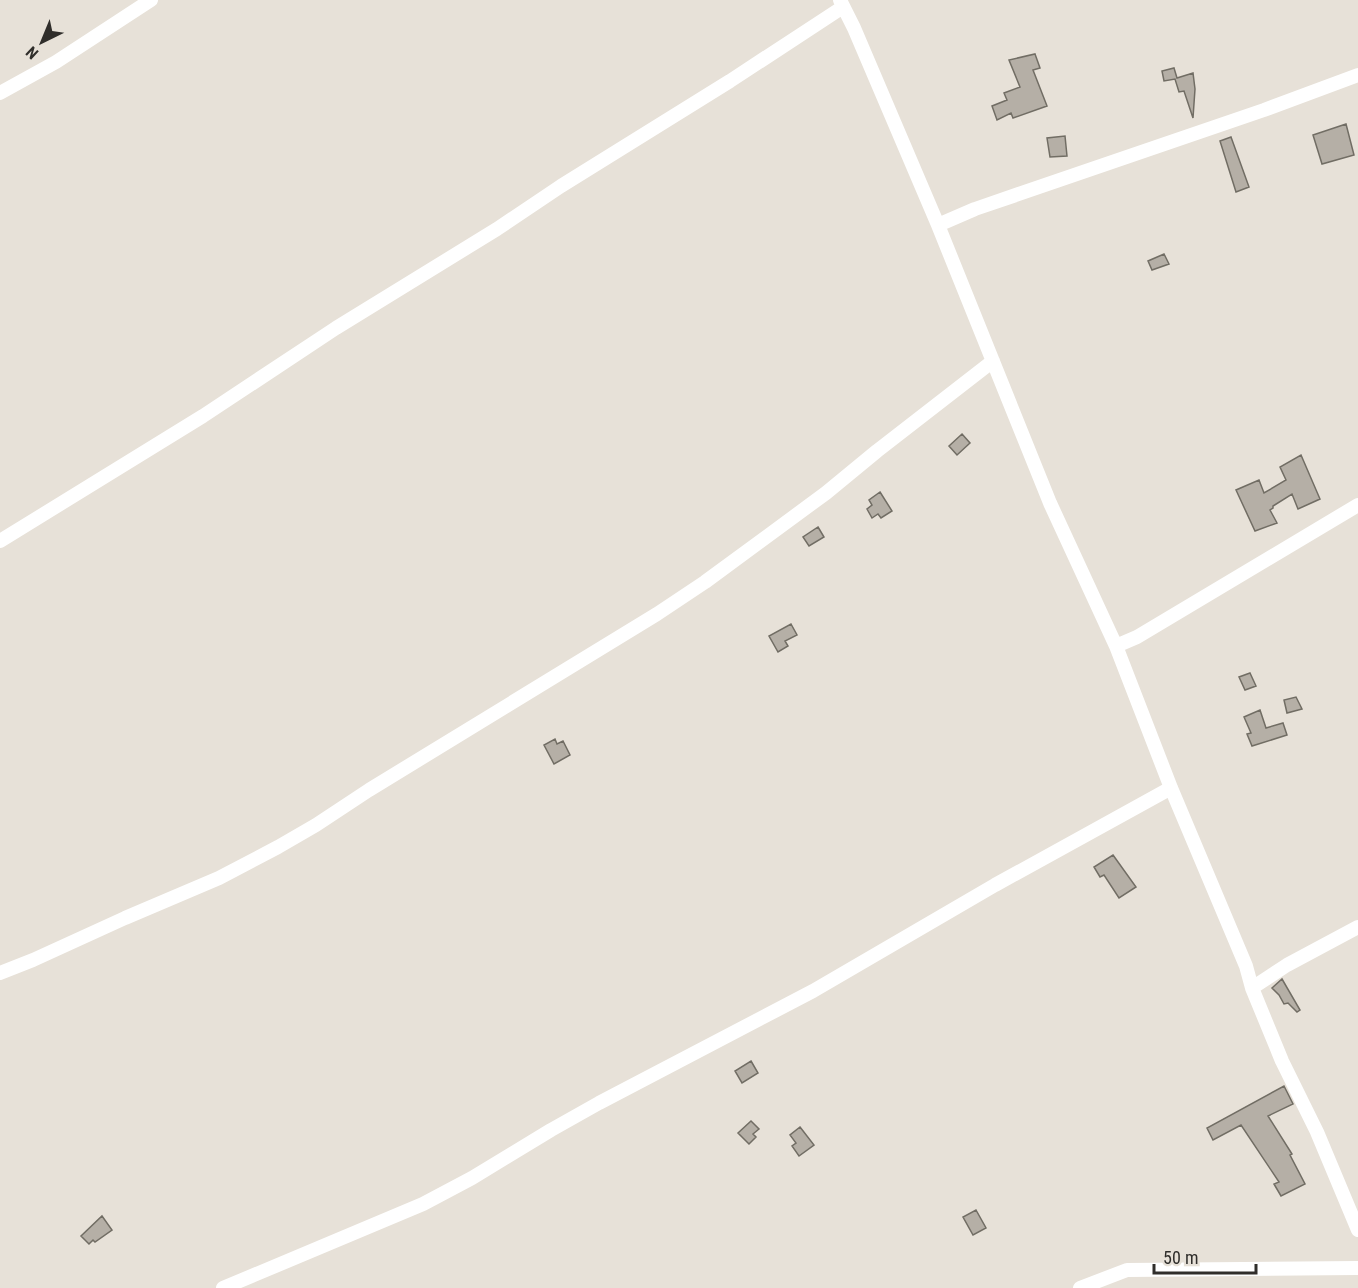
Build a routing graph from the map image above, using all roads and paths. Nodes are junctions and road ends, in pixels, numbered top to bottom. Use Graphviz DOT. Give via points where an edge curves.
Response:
graph roads {
  1 [pos="151,0"];
  2 [pos="841,4"];
  3 [pos="1358,75"];
  4 [pos="0,93"];
  5 [pos="938,225"];
  6 [pos="993,361"];
  7 [pos="1358,505"];
  8 [pos="0,541"];
  9 [pos="1116,646"];
  10 [pos="1171,788"];
  11 [pos="1358,927"];
  12 [pos="0,973"];
  13 [pos="1252,988"];
  14 [pos="1358,1230"];
  15 [pos="1358,1268"];
  16 [pos="224,1288"];
  17 [pos="1080,1288"];
  1 -- 4 [label="street" via="66,56"];
  2 -- 5 [label="street"];
  2 -- 8 [label="street" via="730,81"];
  3 -- 5 [label="street"];
  5 -- 6 [label="street"];
  6 -- 9 [label="street" via="1050,502"];
  6 -- 12 [label="street" via="826,493 705,582 316,825 219,878"];
  7 -- 9 [label="street"];
  9 -- 10 [label="street"];
  10 -- 13 [label="street"];
  10 -- 16 [label="street" via="813,991 599,1103 423,1204"];
  11 -- 13 [label="street"];
  13 -- 14 [label="street"];
  15 -- 17 [label="street" via="1127,1270"];
}
